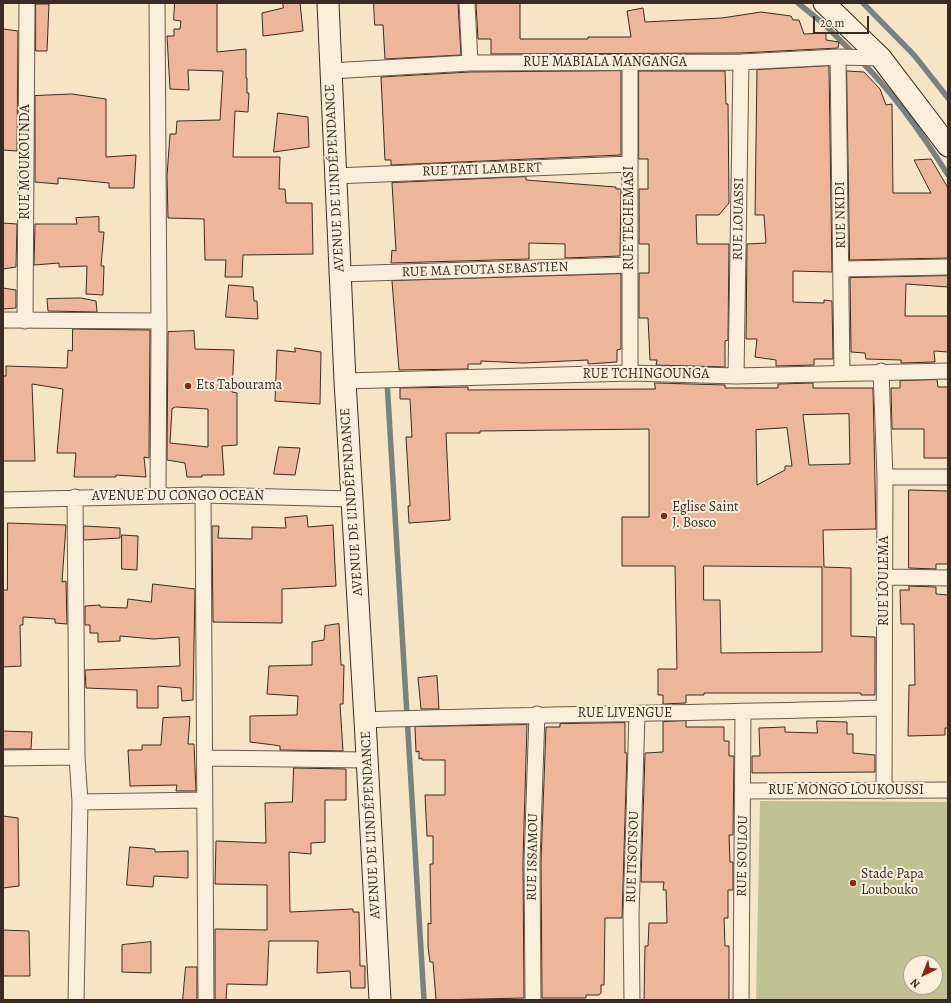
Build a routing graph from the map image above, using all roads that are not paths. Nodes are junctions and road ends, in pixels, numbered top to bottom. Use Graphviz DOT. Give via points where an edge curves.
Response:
graph roads {
  1 [pos="27,3"];
  2 [pos="157,3"];
  3 [pos="328,3"];
  4 [pos="467,3"];
  5 [pos="824,3"];
  6 [pos="838,57"];
  7 [pos="881,58"];
  8 [pos="741,62"];
  9 [pos="470,63"];
  10 [pos="630,63"];
  11 [pos="330,71"];
  12 [pos="948,146"];
  13 [pos="630,164"];
  14 [pos="334,176"];
  15 [pos="630,265"];
  16 [pos="948,267"];
  17 [pos="842,269"];
  18 [pos="339,274"];
  19 [pos="3,320"];
  20 [pos="25,321"];
  21 [pos="159,321"];
  22 [pos="881,371"];
  23 [pos="948,371"];
  24 [pos="842,373"];
  25 [pos="630,374"];
  26 [pos="736,376"];
  27 [pos="345,381"];
  28 [pos="885,477"];
  29 [pos="948,477"];
  30 [pos="158,495"];
  31 [pos="203,495"];
  32 [pos="76,497"];
  33 [pos="352,499"];
  34 [pos="3,500"];
  35 [pos="886,577"];
  36 [pos="948,578"];
  37 [pos="884,708"];
  38 [pos="744,712"];
  39 [pos="537,714"];
  40 [pos="636,714"];
  41 [pos="365,720"];
  42 [pos="77,757"];
  43 [pos="3,758"];
  44 [pos="205,758"];
  45 [pos="367,760"];
  46 [pos="948,790"];
  47 [pos="744,791"];
  48 [pos="884,791"];
  49 [pos="205,800"];
  50 [pos="80,802"];
  51 [pos="76,1000"];
  52 [pos="206,1000"];
  53 [pos="380,1000"];
  54 [pos="532,1000"];
  55 [pos="632,1000"];
  56 [pos="741,1000"];
  1 -- 20 [label="street, RUE MOUKOUNDA"];
  2 -- 21 [label="street"];
  3 -- 11 [label="street, AVENUE DE L'INDÉPENDANCE"];
  4 -- 9 [label="street"];
  5 -- 7 [label="street"];
  6 -- 7 [label="street, RUE MABIALA MANGANGA"];
  6 -- 8 [label="street, RUE MABIALA MANGANGA"];
  6 -- 17 [label="street, RUE NKIDI"];
  7 -- 12 [label="street"];
  8 -- 10 [label="street, RUE MABIALA MANGANGA"];
  8 -- 26 [label="street, RUE LOUASSI"];
  9 -- 10 [label="street, RUE MABIALA MANGANGA"];
  9 -- 11 [label="street, RUE MABIALA MANGANGA"];
  10 -- 13 [label="street, RUE TECHEMASI"];
  11 -- 14 [label="street, AVENUE DE L'INDÉPENDANCE"];
  13 -- 14 [label="street, RUE TATI LAMBERT"];
  13 -- 15 [label="street, RUE TECHEMASI"];
  14 -- 18 [label="street, AVENUE DE L'INDÉPENDANCE"];
  15 -- 18 [label="street, RUE MA FOUTA SEBASTIEN"];
  15 -- 25 [label="street, RUE TECHEMASI"];
  16 -- 17 [label="street"];
  17 -- 24 [label="street, RUE NKIDI"];
  18 -- 27 [label="street, AVENUE DE L'INDÉPENDANCE"];
  19 -- 20 [label="street"];
  20 -- 21 [label="street"];
  21 -- 30 [label="street"];
  22 -- 23 [label="street, RUE TCHINGOUNGA"];
  22 -- 24 [label="street, RUE TCHINGOUNGA"];
  22 -- 28 [label="street, RUE LOULEMA"];
  24 -- 26 [label="street, RUE TCHINGOUNGA"];
  25 -- 26 [label="street, RUE TCHINGOUNGA"];
  25 -- 27 [label="street, RUE TCHINGOUNGA"];
  27 -- 33 [label="street, AVENUE DE L'INDÉPENDANCE"];
  28 -- 29 [label="street"];
  28 -- 35 [label="street, RUE LOULEMA"];
  30 -- 31 [label="street, AVENUE DU CONGO OCEAN"];
  30 -- 32 [label="street, AVENUE DU CONGO OCEAN"];
  31 -- 33 [label="street, AVENUE DU CONGO OCEAN"];
  31 -- 44 [label="street"];
  32 -- 34 [label="street, AVENUE DU CONGO OCEAN"];
  32 -- 42 [label="street"];
  33 -- 41 [label="street, AVENUE DE L'INDÉPENDANCE"];
  35 -- 36 [label="street"];
  35 -- 37 [label="street, RUE LOULEMA"];
  37 -- 38 [label="street, RUE LIVENGUE"];
  37 -- 48 [label="street, RUE LOULEMA"];
  38 -- 40 [label="street, RUE LIVENGUE"];
  38 -- 47 [label="street, RUE SOULOU"];
  39 -- 40 [label="street, RUE LIVENGUE"];
  39 -- 41 [label="street, RUE LIVENGUE"];
  39 -- 54 [label="street, RUE ISSAMOU" via="532,861"];
  40 -- 55 [label="street, RUE ITSOTSOU" via="631,916"];
  41 -- 45 [label="street, AVENUE DE L'INDÉPENDANCE"];
  42 -- 43 [label="street"];
  42 -- 50 [label="street"];
  44 -- 45 [label="street"];
  44 -- 49 [label="street"];
  45 -- 53 [label="street, AVENUE DE L'INDÉPENDANCE"];
  46 -- 48 [label="street, RUE MONGO LOUKOUSSI"];
  47 -- 48 [label="street, RUE MONGO LOUKOUSSI"];
  47 -- 56 [label="street, RUE SOULOU"];
  49 -- 50 [label="street"];
  49 -- 52 [label="street"];
  50 -- 51 [label="street"];
}
